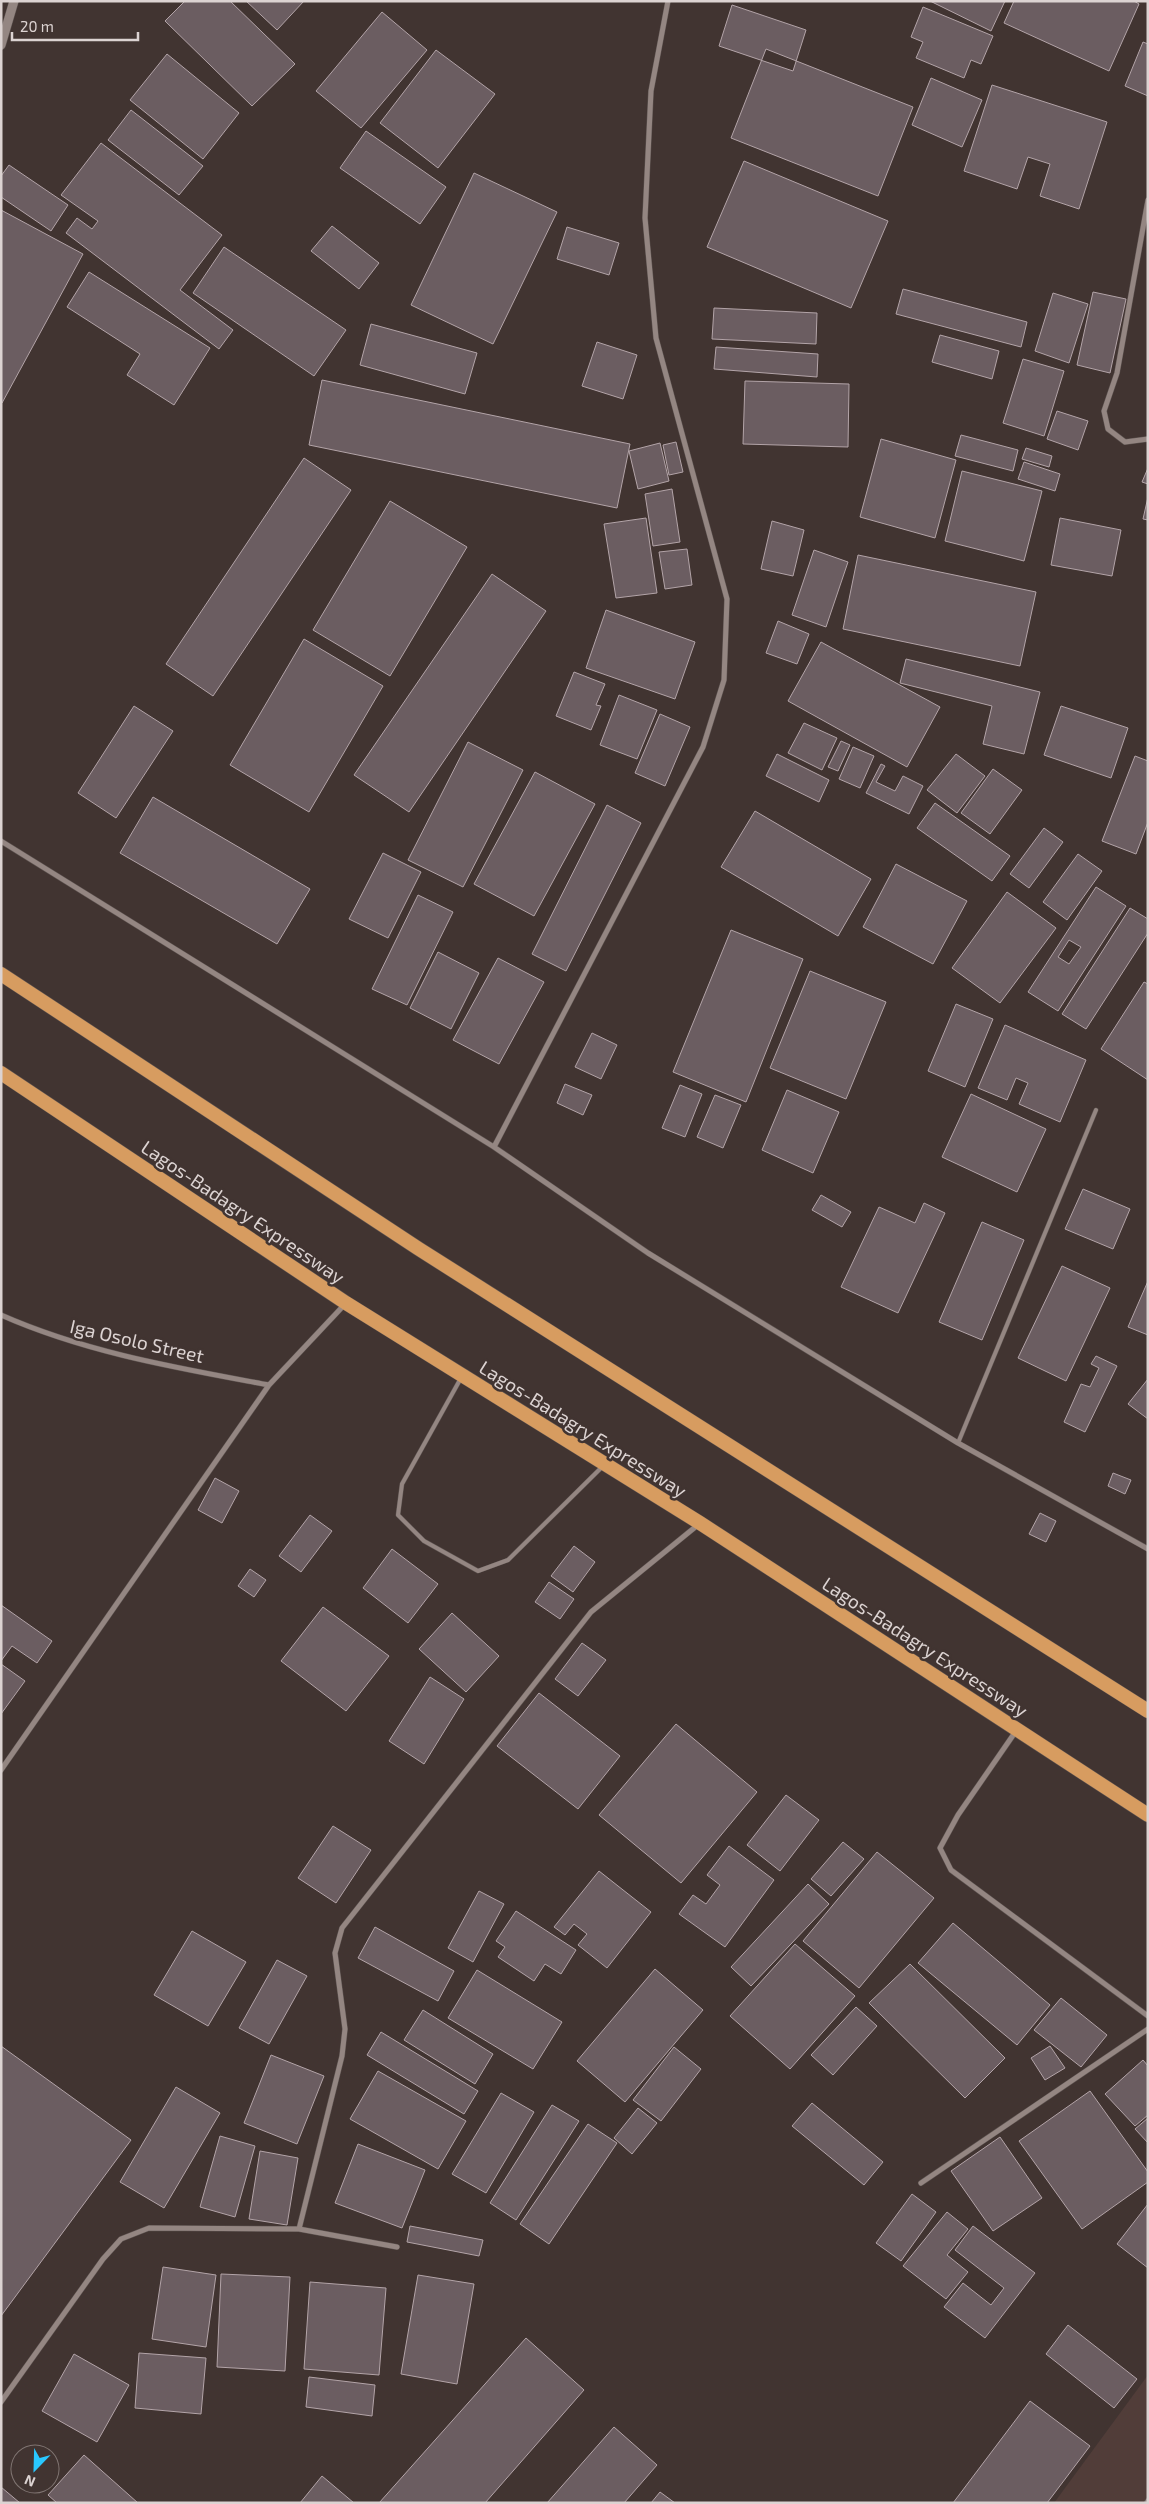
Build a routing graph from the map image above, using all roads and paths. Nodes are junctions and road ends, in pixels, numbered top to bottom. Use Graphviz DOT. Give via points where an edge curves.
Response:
graph roads {
  1 [pos="14,1"];
  2 [pos="668,1"];
  3 [pos="1,45"];
  4 [pos="1148,200"];
  5 [pos="1148,439"];
  6 [pos="1,841"];
  7 [pos="1,974"];
  8 [pos="1,1073"];
  9 [pos="1096,1110"];
  10 [pos="494,1147"];
  11 [pos="346,1303"];
  12 [pos="1,1314"];
  13 [pos="462,1376"];
  14 [pos="269,1385"];
  15 [pos="958,1443"];
  16 [pos="604,1465"];
  17 [pos="700,1523"];
  18 [pos="1148,1549"];
  19 [pos="1148,1711"];
  20 [pos="1018,1729"];
  21 [pos="1,1770"];
  22 [pos="1148,1815"];
  23 [pos="1148,2016"];
  24 [pos="1148,2029"];
  25 [pos="921,2183"];
  26 [pos="299,2229"];
  27 [pos="397,2247"];
  28 [pos="1,2402"];
  1 -- 3 [label="street"];
  2 -- 10 [label="street" via="651,91 644,218 656,338 727,599 724,680 702,746"];
  4 -- 5 [label="street" via="1117,373 1104,411 1108,430 1125,442"];
  6 -- 10 [label="street"];
  7 -- 19 [label="highway" via="419,1249"];
  8 -- 11 [label="highway, Lagos-Badagry Expressway"];
  9 -- 15 [label="lane"];
  10 -- 15 [label="street" via="648,1253"];
  11 -- 13 [label="highway, Lagos-Badagry Expressway"];
  11 -- 14 [label="street"];
  12 -- 14 [label="street, Iga Osolo Street" via="42,1333 133,1359"];
  13 -- 16 [label="highway, Lagos-Badagry Expressway"];
  13 -- 16 [label="lane" via="402,1484 398,1515 424,1541 478,1571 508,1560"];
  14 -- 21 [label="street"];
  15 -- 18 [label="street"];
  16 -- 17 [label="highway, Lagos-Badagry Expressway"];
  17 -- 20 [label="highway, Lagos-Badagry Expressway"];
  17 -- 26 [label="street" via="591,1612 342,1928 335,1953 344,2029 342,2056"];
  20 -- 22 [label="highway, Lagos-Badagry Expressway"];
  20 -- 23 [label="street" via="958,1815 940,1848 951,1870"];
  24 -- 25 [label="street"];
  26 -- 27 [label="street"];
  26 -- 28 [label="street" via="149,2228 120,2239"];
}
